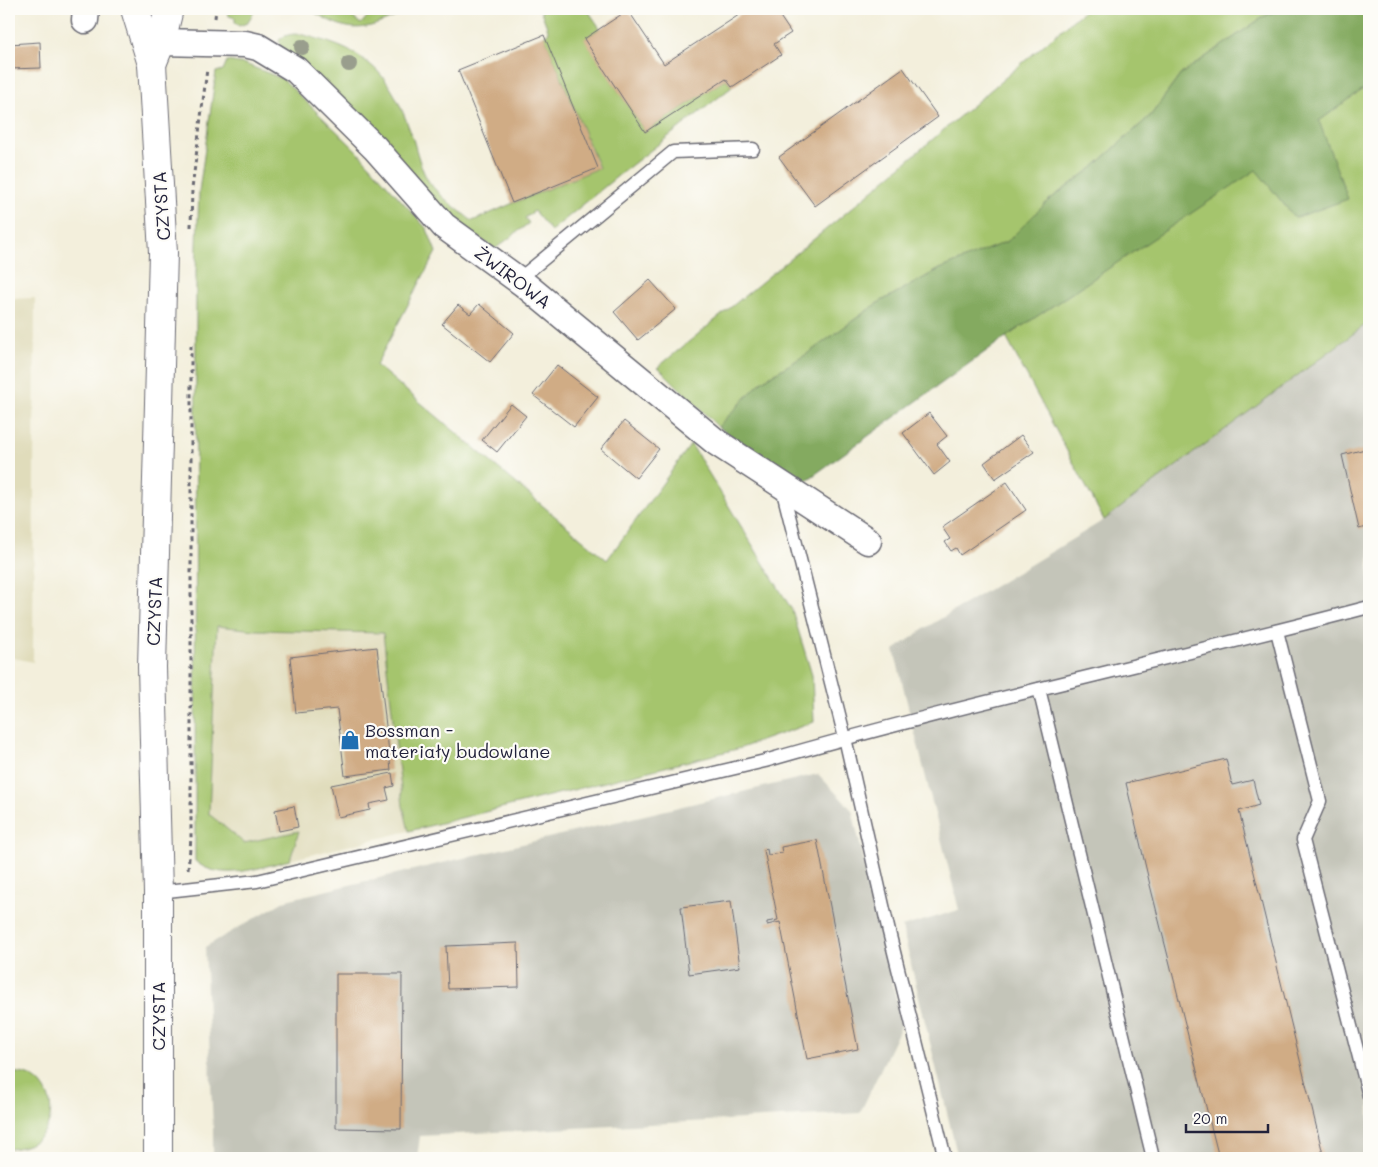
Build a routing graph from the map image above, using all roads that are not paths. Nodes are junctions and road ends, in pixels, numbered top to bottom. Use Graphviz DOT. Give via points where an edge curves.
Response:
graph roads {
  1 [pos="135,9"];
  2 [pos="169,9"];
  3 [pos="157,53"];
  4 [pos="754,148"];
  5 [pos="518,280"];
  6 [pos="781,485"];
  7 [pos="868,541"];
  8 [pos="1369,607"];
  9 [pos="1277,631"];
  10 [pos="1039,690"];
  11 [pos="845,738"];
  12 [pos="158,892"];
  13 [pos="1364,1053"];
  14 [pos="1369,1096"];
  15 [pos="158,1158"];
  16 [pos="945,1158"];
  17 [pos="1153,1158"];
  1 -- 3 [label="main road, CZYSTA"];
  2 -- 3 [label="main road, CZYSTA"];
  3 -- 5 [label="street, ŻWIROWA" via="245,44 258,47 296,70 375,148 444,226"];
  3 -- 12 [label="main road, CZYSTA" via="164,253 152,667"];
  4 -- 5 [label="lane" via="673,152"];
  5 -- 6 [label="street, ŻWIROWA" via="716,442"];
  6 -- 7 [label="street, ŻWIROWA"];
  6 -- 11 [label="lane"];
  8 -- 9 [label="lane"];
  9 -- 10 [label="lane"];
  9 -- 13 [label="lane" via="1320,801 1303,840"];
  10 -- 11 [label="lane"];
  10 -- 17 [label="lane"];
  11 -- 12 [label="lane" via="765,761 257,881"];
  11 -- 16 [label="lane"];
  12 -- 15 [label="main road, CZYSTA"];
  13 -- 14 [label="lane"];
}
